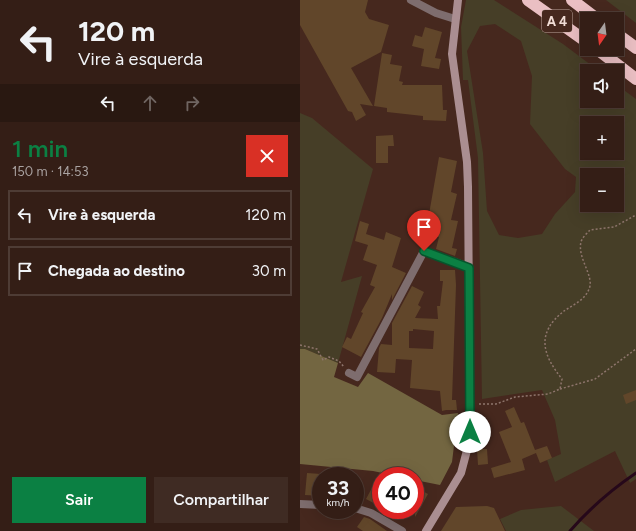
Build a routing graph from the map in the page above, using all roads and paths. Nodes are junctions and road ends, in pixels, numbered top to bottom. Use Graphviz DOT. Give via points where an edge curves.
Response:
graph roads {
  1 [pos="411,0"];
  2 [pos="528,0"];
  3 [pos="572,0"];
  4 [pos="457,2"];
  5 [pos="588,12"];
  6 [pos="455,19"];
  7 [pos="580,37"];
  8 [pos="624,39"];
  9 [pos="636,48"];
  10 [pos="606,56"];
  11 [pos="636,79"];
  12 [pos="636,215"];
  13 [pos="469,268"];
  14 [pos="300,345"];
  15 [pos="636,349"];
  16 [pos="349,373"];
  17 [pos="560,389"];
  18 [pos="470,404"];
  19 [pos="300,504"];
  20 [pos="312,505"];
  21 [pos="364,511"];
  22 [pos="402,531"];
  23 [pos="426,531"];
  1 -- 6 [label="street" via="436,13"];
  2 -- 7 [label="highway, A 4"];
  3 -- 5 [label="highway, A 4"];
  4 -- 6 [label="street"];
  6 -- 13 [label="street" via="452,54 467,162"];
  8 -- 9 [label="highway"];
  10 -- 11 [label="highway"];
  12 -- 17 [label="path" via="614,227 590,230 581,242 582,261 590,279 590,289 546,330 544,343 551,365 562,378"];
  13 -- 16 [label="street" via="424,251 357,377"];
  13 -- 18 [label="street"];
  14 -- 16 [label="path" via="317,349 324,360 329,357 339,361"];
  15 -- 17 [label="path" via="595,379"];
  17 -- 18 [label="path" via="548,394 515,397 496,404"];
  18 -- 23 [label="street" via="470,439 464,464 457,481"];
  19 -- 20 [label="street"];
  21 -- 22 [label="street"];
}
